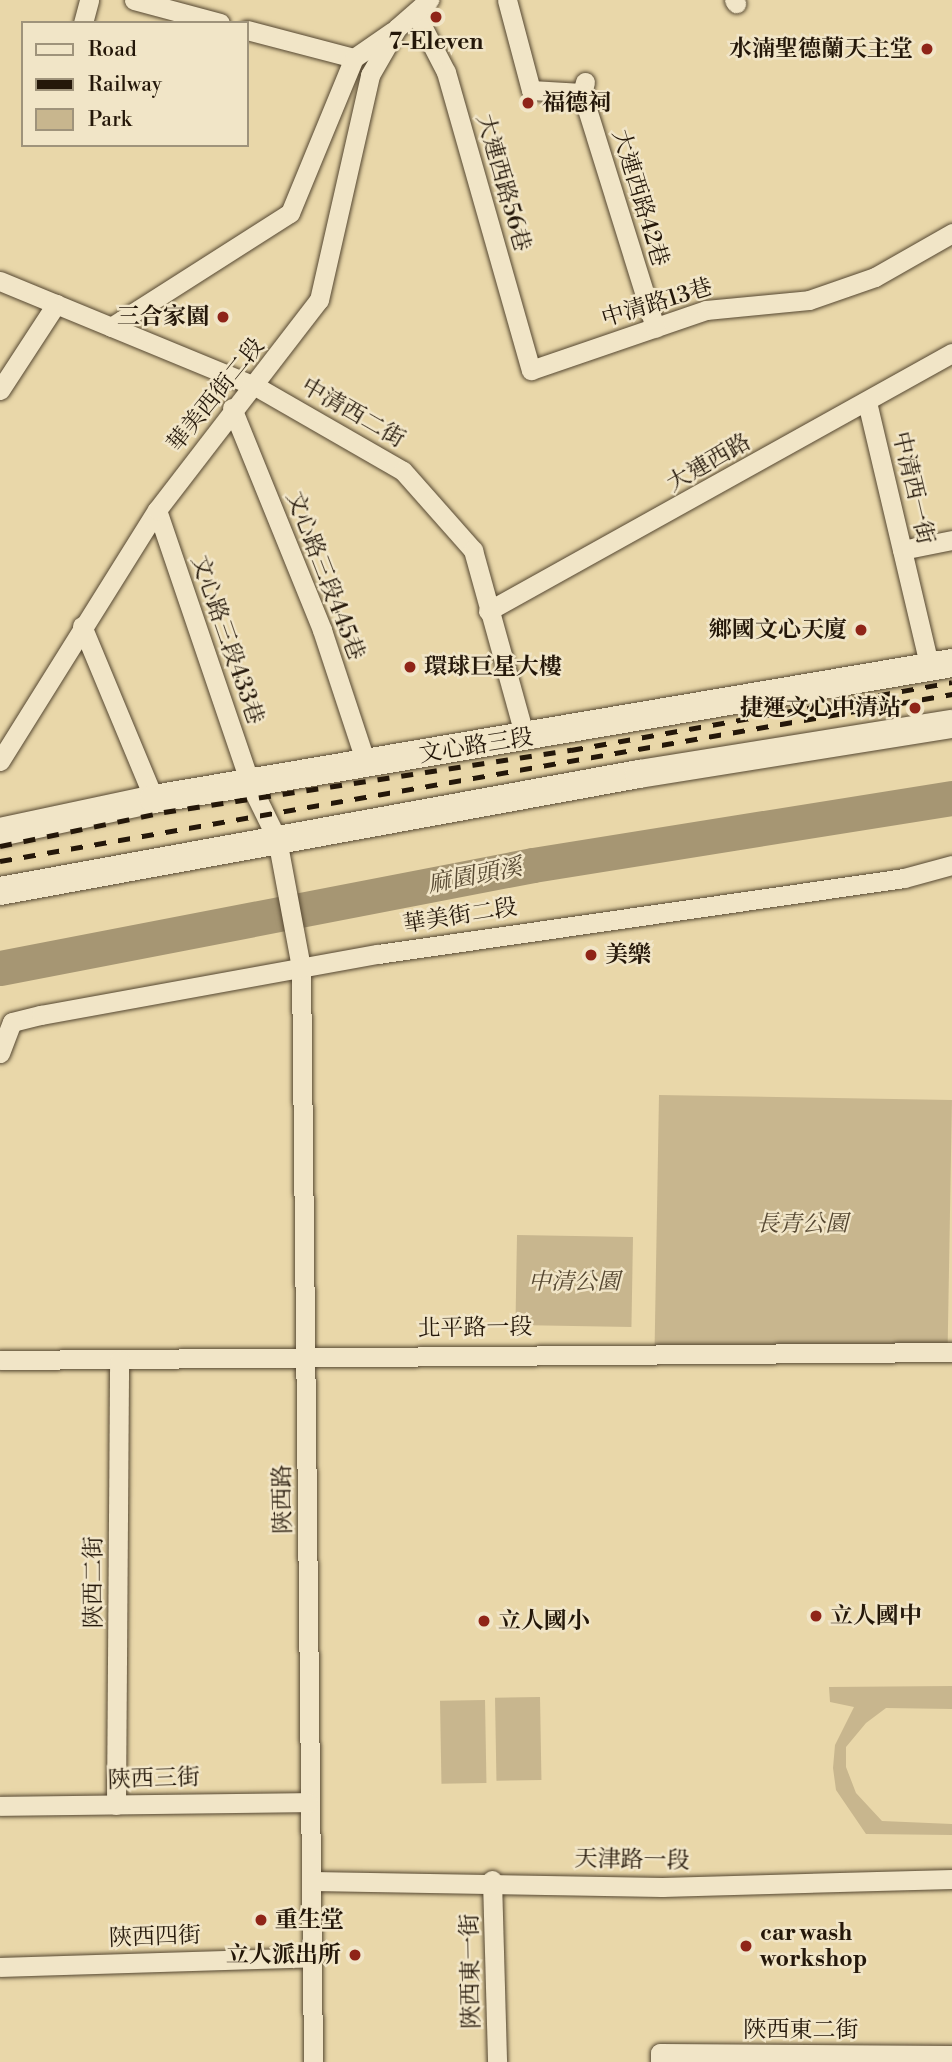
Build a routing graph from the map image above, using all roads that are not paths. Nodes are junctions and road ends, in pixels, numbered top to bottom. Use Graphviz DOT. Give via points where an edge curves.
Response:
graph roads {
  1 [pos="89,0"];
  2 [pos="134,0"];
  3 [pos="507,0"];
  4 [pos="422,4"];
  5 [pos="84,21"];
  6 [pos="213,21"];
  7 [pos="397,28"];
  8 [pos="248,30"];
  9 [pos="354,58"];
  10 [pos="952,233"];
  11 [pos="0,282"];
  12 [pos="56,304"];
  13 [pos="111,327"];
  14 [pos="654,328"];
  15 [pos="952,353"];
  16 [pos="531,370"];
  17 [pos="257,387"];
  18 [pos="0,390"];
  19 [pos="867,402"];
  20 [pos="232,408"];
  21 [pos="157,510"];
  22 [pos="952,540"];
  23 [pos="902,550"];
  24 [pos="488,611"];
  25 [pos="82,626"];
  26 [pos="941,665"];
  27 [pos="952,724"];
  28 [pos="5,738"];
  29 [pos="525,738"];
  30 [pos="0,761"];
  31 [pos="366,763"];
  32 [pos="251,786"];
  33 [pos="154,799"];
  34 [pos="0,832"];
  35 [pos="277,839"];
  36 [pos="952,864"];
  37 [pos="0,891"];
  38 [pos="301,967"];
  39 [pos="0,1053"];
  40 [pos="952,1352"];
  41 [pos="304,1358"];
  42 [pos="0,1360"];
  43 [pos="118,1360"];
  44 [pos="308,1802"];
  45 [pos="116,1805"];
  46 [pos="0,1806"];
  47 [pos="952,1879"];
  48 [pos="492,1880"];
  49 [pos="312,1881"];
  50 [pos="312,1956"];
  51 [pos="0,1967"];
  52 [pos="952,2055"];
  53 [pos="313,2062"];
  54 [pos="497,2062"];
  55 [pos="660,2062"];
  1 -- 5 [label="street"];
  2 -- 6 [label="street"];
  3 -- 14 [label="street, 大連西路42巷" via="531,90 584,88"];
  4 -- 7 [label="street, 華美西街二段"];
  4 -- 16 [label="street, 大連西路56巷" via="446,72"];
  7 -- 9 [label="street, 華美西街二段"];
  7 -- 17 [label="street, 華美西街二段" via="370,75 319,300"];
  8 -- 9 [label="street"];
  9 -- 13 [label="street" via="290,213"];
  10 -- 14 [label="street, 中清路13巷" via="875,276 809,300 706,310"];
  11 -- 12 [label="street, 中清西二街"];
  12 -- 13 [label="street, 中清西二街"];
  12 -- 18 [label="street"];
  13 -- 17 [label="street, 中清西二街"];
  14 -- 16 [label="street, 中清路13巷"];
  15 -- 19 [label="street, 大連西路"];
  17 -- 20 [label="street, 華美西街二段"];
  17 -- 24 [label="street, 中清西二街" via="345,434 413,480 472,550"];
  19 -- 23 [label="street, 中清西一街"];
  19 -- 24 [label="street, 大連西路"];
  20 -- 21 [label="street, 華美西街二段"];
  20 -- 31 [label="street, 文心路三段445巷" via="322,630"];
  21 -- 25 [label="street, 華美西街二段"];
  21 -- 32 [label="street, 文心路三段433巷"];
  22 -- 23 [label="street"];
  23 -- 26 [label="street, 中清西一街"];
  24 -- 29 [label="street, 中清西二街"];
  25 -- 28 [label="street, 華美西街二段"];
  25 -- 33 [label="street"];
  26 -- 29 [label="main road, 文心路三段"];
  27 -- 35 [label="main road"];
  28 -- 30 [label="street, 華美西街二段"];
  29 -- 31 [label="main road, 文心路三段"];
  31 -- 32 [label="main road, 文心路三段"];
  32 -- 33 [label="main road, 文心路三段"];
  32 -- 35 [label="street"];
  33 -- 34 [label="main road, 文心路三段"];
  35 -- 37 [label="main road"];
  35 -- 38 [label="street, 陝西路"];
  36 -- 38 [label="street, 華美街二段" via="904,878"];
  38 -- 39 [label="street, 華美街二段" via="12,1022"];
  38 -- 41 [label="street, 陝西路"];
  40 -- 41 [label="street, 北平路一段" via="477,1351"];
  41 -- 43 [label="street, 北平路一段"];
  41 -- 44 [label="street, 陝西路"];
  42 -- 43 [label="street, 北平路一段"];
  43 -- 45 [label="street, 陝西二街"];
  44 -- 45 [label="street, 陝西三街"];
  44 -- 49 [label="street, 陝西路"];
  45 -- 46 [label="street, 陝西三街"];
  47 -- 48 [label="street, 天津路一段" via="662,1886"];
  48 -- 49 [label="street, 天津路一段"];
  48 -- 54 [label="street, 陜西東一街"];
  49 -- 50 [label="street, 陝西路"];
  50 -- 51 [label="street, 陝西四街"];
  50 -- 53 [label="street, 陝西路"];
  52 -- 55 [label="street, 陜西東二街" via="660,2053"];
}
